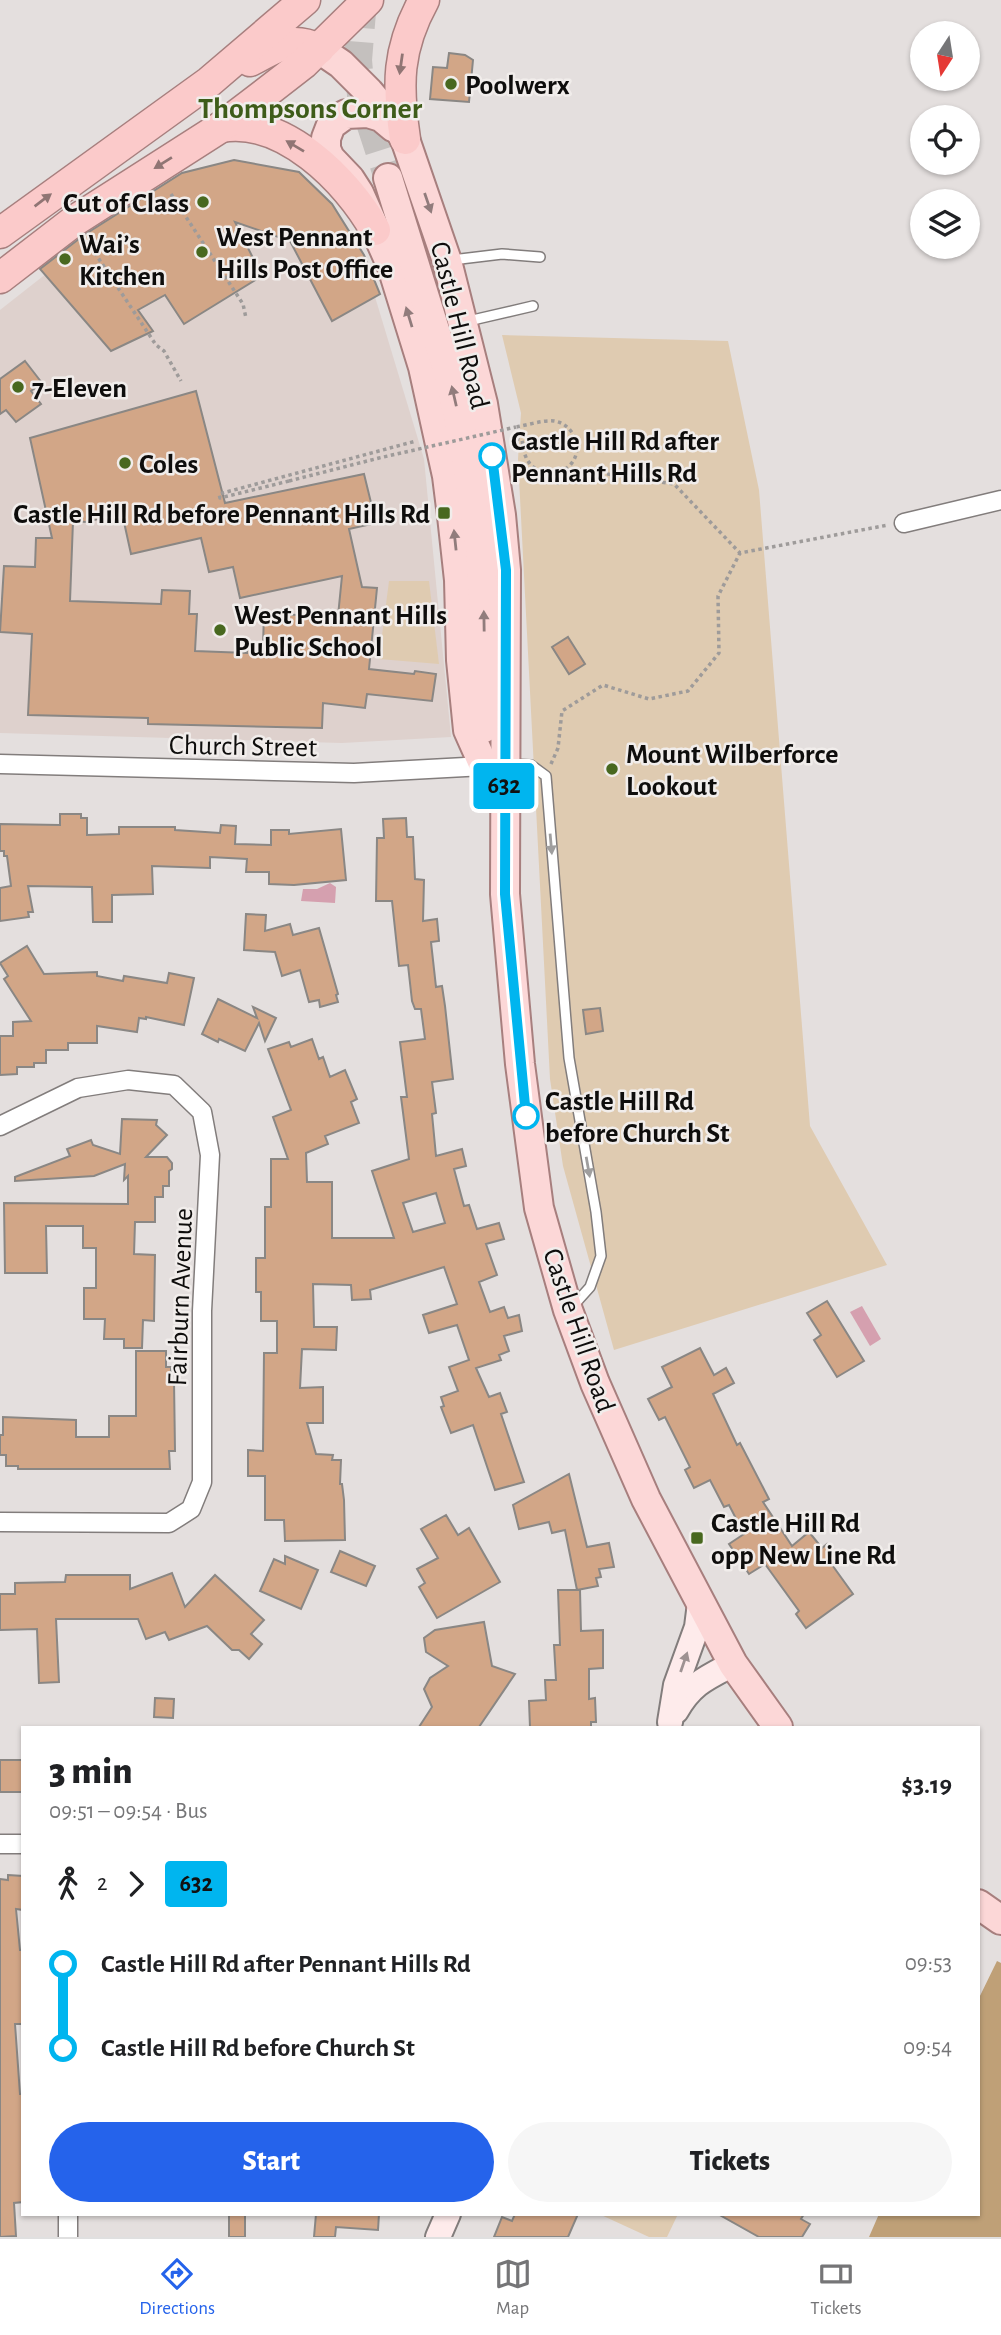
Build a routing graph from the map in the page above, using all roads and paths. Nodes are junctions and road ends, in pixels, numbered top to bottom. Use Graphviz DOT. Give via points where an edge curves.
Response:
graph roads {
  1 [pos="305,0"];
  2 [pos="368,0"];
  3 [pos="424,0"];
  4 [pos="319,49"];
  5 [pos="209,82"];
  6 [pos="221,127"];
  7 [pos="405,139"];
  8 [pos="388,178"];
  9 [pos="171,194"];
  10 [pos="374,230"];
  11 [pos="0,233"];
  12 [pos="84,237"];
  13 [pos="540,257"];
  14 [pos="447,261"];
  15 [pos="0,278"];
  16 [pos="533,306"];
  17 [pos="246,318"];
  18 [pos="463,322"];
  19 [pos="181,381"];
  20 [pos="422,440"];
  21 [pos="519,440"];
  22 [pos="492,456"];
  23 [pos="1001,500"];
  24 [pos="904,523"];
  25 [pos="740,553"];
  26 [pos="0,764"];
  27 [pos="494,765"];
  28 [pos="546,776"];
  29 [pos="0,1125"];
  30 [pos="568,1310"];
  31 [pos="0,1522"];
  32 [pos="700,1603"];
  33 [pos="733,1664"];
  34 [pos="669,1725"];
  35 [pos="777,1726"];
  36 [pos="0,1844"];
  37 [pos="21,1844"];
  38 [pos="980,1905"];
  39 [pos="1001,1920"];
  40 [pos="68,2216"];
  41 [pos="447,2216"];
  42 [pos="68,2237"];
  43 [pos="438,2237"];
  1 -- 5 [label="highway"];
  2 -- 4 [label="highway"];
  3 -- 7 [label="highway, one-way" via="401,60"];
  4 -- 5 [label="highway" via="290,42"];
  4 -- 6 [label="highway"];
  4 -- 7 [label="main road, Castle Hill Road" via="369,92"];
  11 -- 5 [label="highway, one-way"];
  10 -- 6 [label="highway, one-way" via="339,181 300,148 255,127"];
  6 -- 15 [label="highway, one-way" via="74,221"];
  7 -- 10 [label="main road" via="381,117 362,112 340,117 328,131 327,153 350,179"];
  7 -- 14 [label="main road, Castle Hill Road, one-way"];
  27 -- 8 [label="main road, Castle Hill Road, one-way" via="473,495 448,372"];
  9 -- 17 [label="path" via="243,304"];
  27 -- 10 [label="main road, one-way" via="468,730 447,476 411,324 393,267"];
  12 -- 19 [label="path"];
  13 -- 14 [label="lane" via="502,254"];
  14 -- 18 [label="main road, Castle Hill Road"];
  16 -- 18 [label="lane"];
  18 -- 22 [label="main road, Castle Hill Road"];
  20 -- 21 [label="path, bridge" via="219,494 220,498 547,421 571,431 577,445 575,456 563,470 541,472 528,462"];
  22 -- 25 [label="path" via="560,484 582,470 674,484"];
  22 -- 27 [label="main road, Castle Hill Road" via="506,570 507,640"];
  23 -- 24 [label="street"];
  24 -- 25 [label="path"];
  25 -- 28 [label="path" via="718,596 719,653 688,691 649,699 603,685 562,711 558,748"];
  26 -- 27 [label="street, Church Street" via="354,773"];
  27 -- 28 [label="lane" via="531,765"];
  27 -- 30 [label="main road, Castle Hill Road" via="528,1136 540,1208"];
  28 -- 30 [label="lane, one-way" via="569,1058 601,1256 590,1287"];
  29 -- 31 [label="street, Fairburn Avenue" via="78,1088 128,1080 174,1085 202,1112 211,1155 202,1311 202,1482 191,1509 169,1523"];
  30 -- 32 [label="main road, Castle Hill Road" via="646,1499"];
  32 -- 33 [label="main road, Castle Hill Road"];
  34 -- 32 [label="main road, one-way"];
  33 -- 34 [label="main road" via="690,1690"];
  33 -- 35 [label="main road, Castle Hill Road"];
  36 -- 37 [label="street"];
  38 -- 39 [label="main road"];
  40 -- 42 [label="street"];
  41 -- 43 [label="main road"];
}
